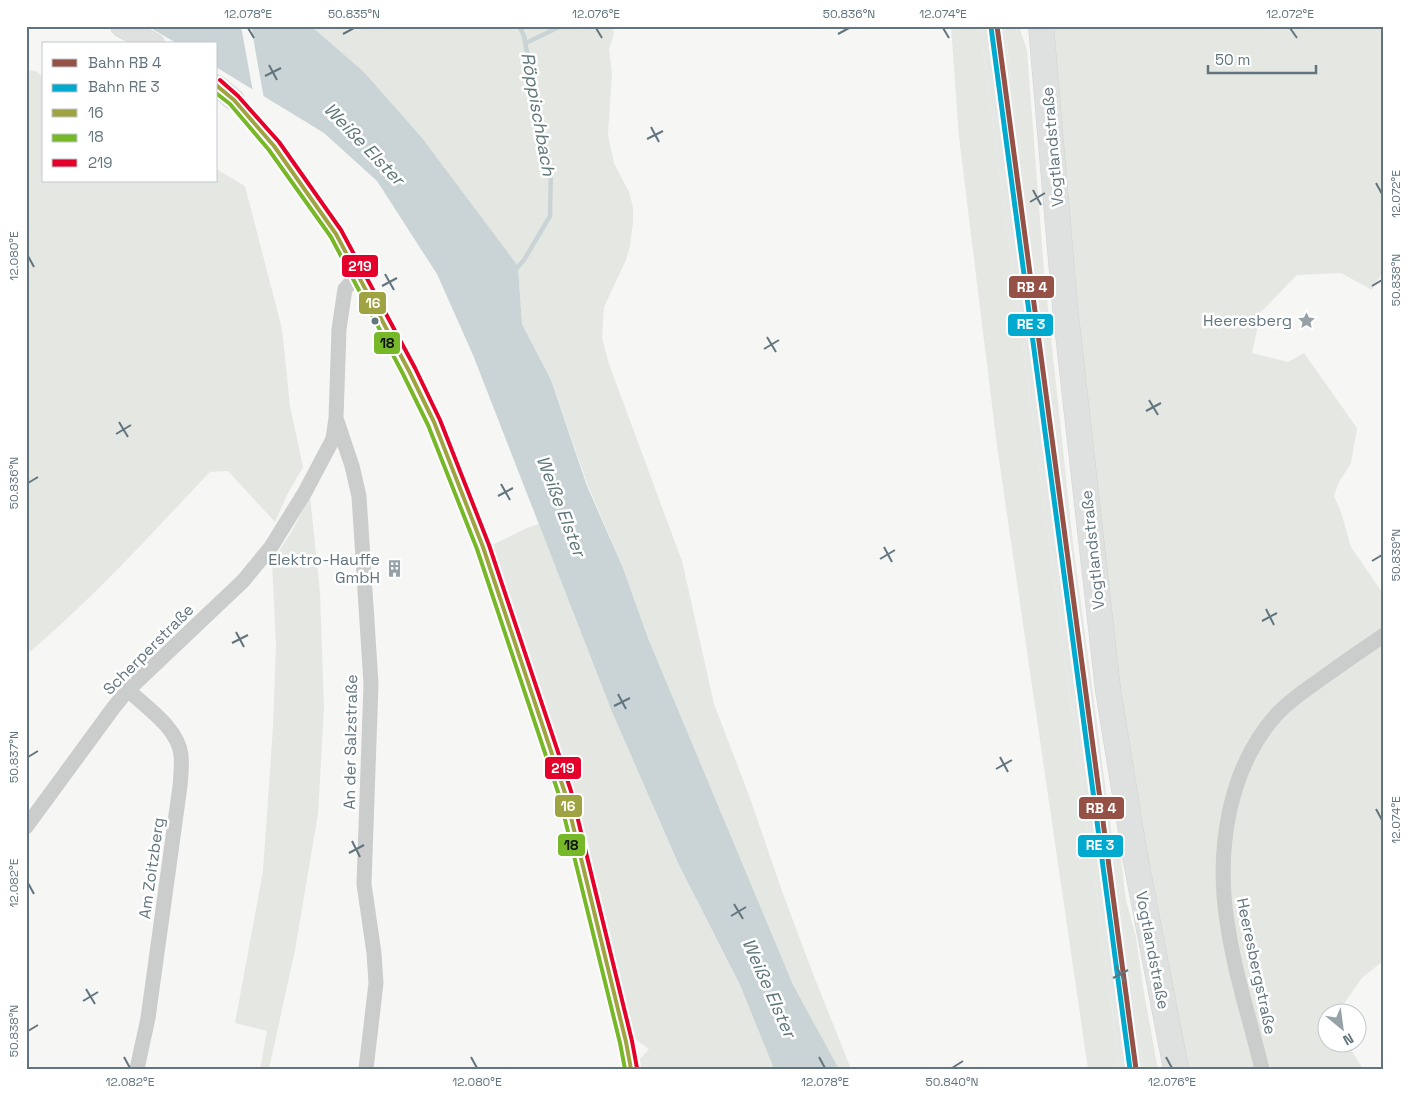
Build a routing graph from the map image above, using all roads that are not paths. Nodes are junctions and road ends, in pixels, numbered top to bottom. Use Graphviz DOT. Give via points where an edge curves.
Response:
graph roads {
  1 [pos="121,26"];
  2 [pos="1041,26"];
  3 [pos="150,42"];
  4 [pos="218,87"];
  5 [pos="234,100"];
  6 [pos="358,276"];
  7 [pos="336,418"];
  8 [pos="1384,635"];
  9 [pos="128,690"];
  10 [pos="26,827"];
  11 [pos="138,1069"];
  12 [pos="366,1069"];
  13 [pos="1176,1069"];
  14 [pos="1262,1069"];
  1 -- 3 [label="main road"];
  2 -- 13 [label="main road, Vogtlandstraße" via="1065,307 1108,690 1135,856"];
  4 -- 5 [label="main road"];
  6 -- 7 [label="street, Scherperstraße" via="345,289 339,328"];
  7 -- 9 [label="street, Scherperstraße" via="328,449 272,547 236,587"];
  7 -- 12 [label="street, An der Salzstraße" via="359,496 371,684 364,884 376,983"];
  8 -- 14 [label="street, Heeresbergstraße" via="1297,695 1278,714 1260,735 1243,766 1233,799 1223,879 1227,921"];
  9 -- 10 [label="street, Scherperstraße"];
  9 -- 11 [label="street, Am Zoitzberg" via="176,738 181,755 179,796"];
}
